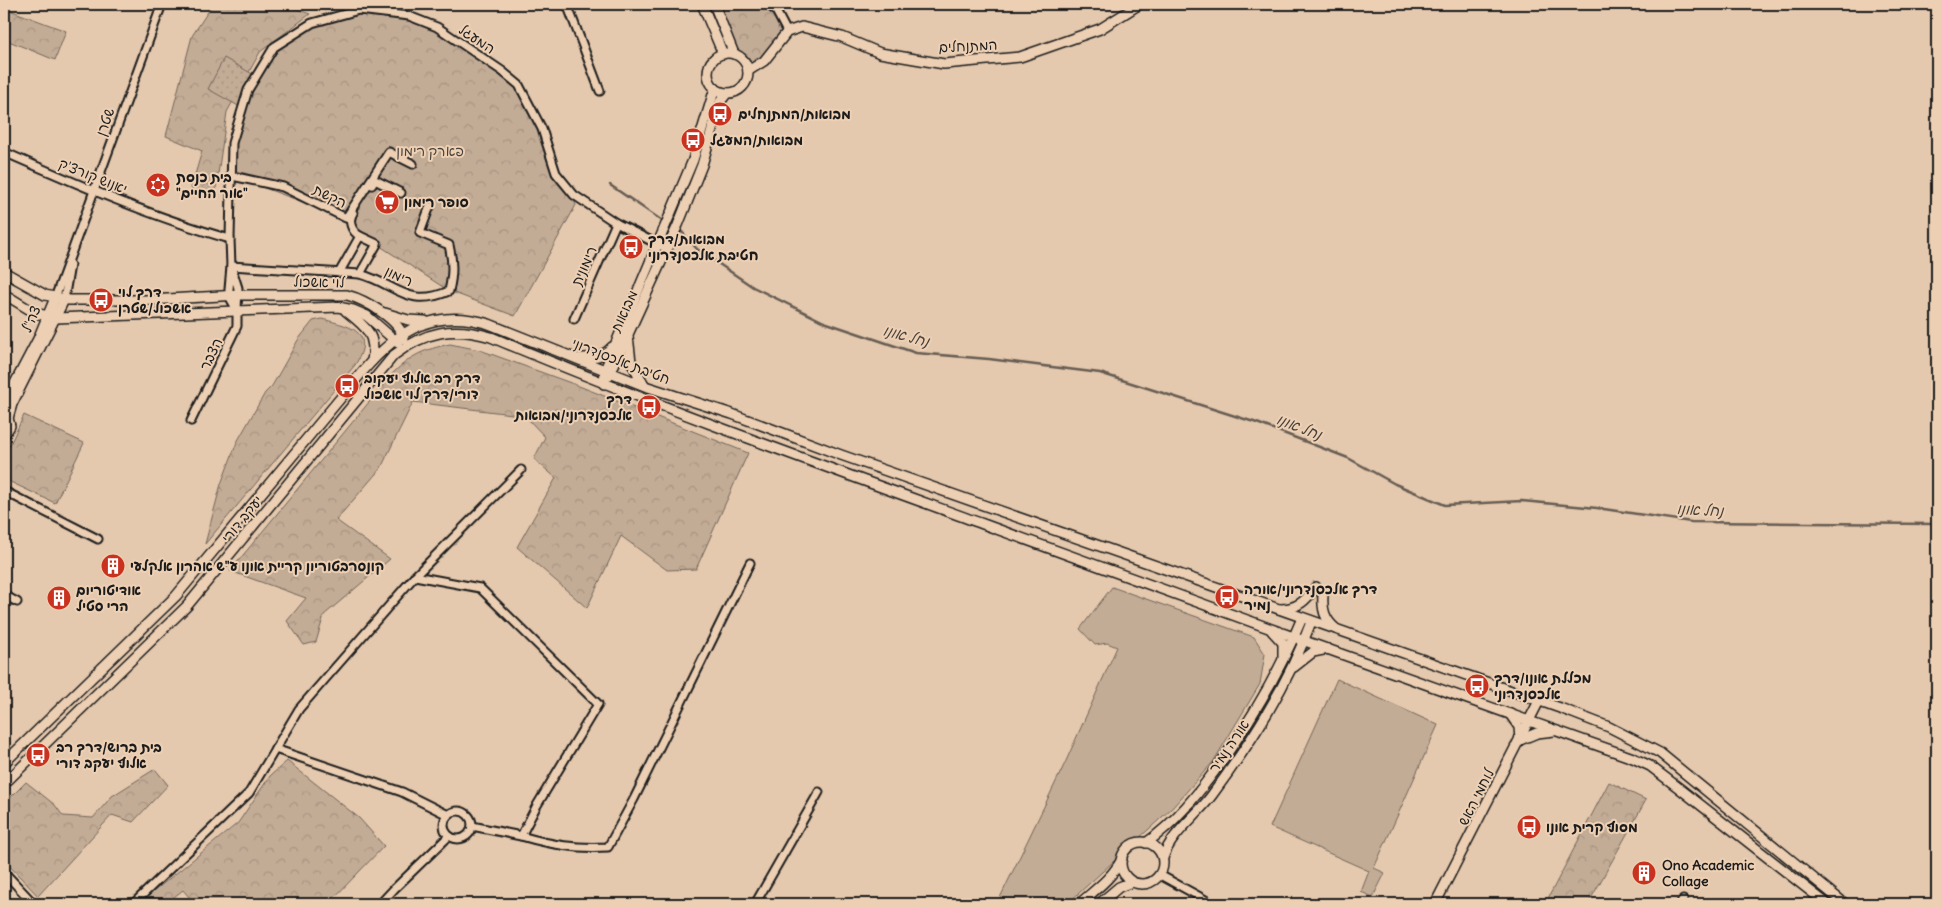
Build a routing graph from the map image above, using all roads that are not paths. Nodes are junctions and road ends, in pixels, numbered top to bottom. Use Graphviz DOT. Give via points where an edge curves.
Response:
graph roads {
  1 [pos="162,4"];
  2 [pos="567,4"];
  3 [pos="702,4"];
  4 [pos="714,4"];
  5 [pos="768,4"];
  6 [pos="1140,4"];
  7 [pos="787,32"];
  8 [pos="723,54"];
  9 [pos="734,54"];
  10 [pos="748,70"];
  11 [pos="714,88"];
  12 [pos="600,91"];
  13 [pos="727,94"];
  14 [pos="4,152"];
  15 [pos="413,164"];
  16 [pos="232,176"];
  17 [pos="94,190"];
  18 [pos="401,193"];
  19 [pos="430,206"];
  20 [pos="616,223"];
  21 [pos="360,236"];
  22 [pos="230,239"];
  23 [pos="658,244"];
  24 [pos="667,249"];
  25 [pos="231,266"];
  26 [pos="4,272"];
  27 [pos="339,273"];
  28 [pos="360,274"];
  29 [pos="4,294"];
  30 [pos="234,296"];
  31 [pos="59,299"];
  32 [pos="342,307"];
  33 [pos="237,310"];
  34 [pos="380,311"];
  35 [pos="51,315"];
  36 [pos="574,319"];
  37 [pos="434,321"];
  38 [pos="402,334"];
  39 [pos="628,335"];
  40 [pos="393,341"];
  41 [pos="616,343"];
  42 [pos="405,347"];
  43 [pos="575,358"];
  44 [pos="372,361"];
  45 [pos="608,371"];
  46 [pos="604,384"];
  47 [pos="645,386"];
  48 [pos="4,404"];
  49 [pos="6,417"];
  50 [pos="192,421"];
  51 [pos="4,435"];
  52 [pos="521,470"];
  53 [pos="4,492"];
  54 [pos="98,539"];
  55 [pos="750,563"];
  56 [pos="415,576"];
  57 [pos="1316,587"];
  58 [pos="1324,594"];
  59 [pos="4,595"];
  60 [pos="17,602"];
  61 [pos="1275,609"];
  62 [pos="1302,618"];
  63 [pos="1311,622"];
  64 [pos="1268,628"];
  65 [pos="1338,631"];
  66 [pos="1294,637"];
  67 [pos="1304,640"];
  68 [pos="1330,649"];
  69 [pos="1279,669"];
  70 [pos="1290,671"];
  71 [pos="1539,701"];
  72 [pos="1509,714"];
  73 [pos="1530,721"];
  74 [pos="1555,731"];
  75 [pos="1520,740"];
  76 [pos="275,749"];
  77 [pos="4,763"];
  78 [pos="4,784"];
  79 [pos="819,792"];
  80 [pos="448,815"];
  81 [pos="472,826"];
  82 [pos="449,836"];
  83 [pos="521,836"];
  84 [pos="1146,843"];
  85 [pos="1163,858"];
  86 [pos="1122,859"];
  87 [pos="4,872"];
  88 [pos="1160,876"];
  89 [pos="1132,882"];
  90 [pos="20,892"];
  91 [pos="25,904"];
  92 [pos="34,904"];
  93 [pos="132,904"];
  94 [pos="380,904"];
  95 [pos="755,904"];
  96 [pos="1079,904"];
  97 [pos="1099,904"];
  98 [pos="1213,904"];
  99 [pos="1435,904"];
  100 [pos="1826,904"];
  101 [pos="1845,904"];
  1 -- 17 [label="street, שטרן"];
  2 -- 12 [label="street"];
  3 -- 8 [label="main road"];
  4 -- 9 [label="main road"];
  5 -- 7 [label="street" via="776,11"];
  6 -- 7 [label="main road, המתנחלים" via="1100,29 1020,57 944,64 880,53 812,29 802,27"];
  7 -- 10 [label="main road" via="764,61"];
  8 -- 9 [label="main road"];
  8 -- 11 [label="main road" via="712,61 708,72"];
  9 -- 10 [label="main road"];
  10 -- 13 [label="main road" via="743,87"];
  11 -- 13 [label="main road"];
  11 -- 23 [label="main road, מבואות" via="693,160"];
  13 -- 24 [label="main road, מבואות" via="720,102 702,165"];
  14 -- 17 [label="street, יאנוש קורצ'ק"];
  15 -- 16 [label="street, הקשת" via="389,152 346,218 283,186"];
  16 -- 20 [label="street, המעגל" via="232,143 248,90 274,47 312,23 359,10 409,16 437,27 519,84 542,129 556,173 574,195"];
  16 -- 22 [label="street, המעגל"];
  17 -- 22 [label="street, יאנוש קורצ'ק" via="197,230"];
  17 -- 31 [label="street, שטרן"];
  18 -- 21 [label="street" via="375,180 351,216 352,228"];
  19 -- 28 [label="street, רימון" via="420,233 449,245 453,264 449,291 425,298 415,297"];
  20 -- 23 [label="street, המעגל"];
  20 -- 36 [label="street, רימונית"];
  21 -- 27 [label="street"];
  21 -- 28 [label="street" via="377,244"];
  22 -- 25 [label="street, המעגל"];
  23 -- 24 [label="street, המעגל"];
  23 -- 41 [label="main road, מבואות"];
  24 -- 39 [label="main road, מבואות"];
  25 -- 27 [label="street, רימון"];
  25 -- 30 [label="street, המעגל"];
  26 -- 31 [label="main road, לוי אשכול" via="38,292"];
  27 -- 28 [label="street, רימון"];
  29 -- 35 [label="main road, לוי אשכול" via="35,313"];
  30 -- 31 [label="main road, לוי אשכול" via="150,300"];
  30 -- 33 [label="street, המעגל"];
  30 -- 34 [label="main road, לוי אשכול" via="347,295"];
  31 -- 35 [label="main road"];
  32 -- 33 [label="main road, לוי אשכול"];
  32 -- 40 [label="main road, לוי אשכול" via="366,316"];
  32 -- 44 [label="main road" via="370,334 374,346"];
  33 -- 35 [label="main road, לוי אשכול"];
  33 -- 50 [label="street, הצבר" via="235,333"];
  34 -- 37 [label="main road" via="410,321"];
  34 -- 38 [label="main road, לוי אשכול"];
  35 -- 48 [label="main road, צה\"ל"];
  35 -- 49 [label="main road, צה\"ל"];
  37 -- 38 [label="main road, חטיבת אלכסנדרוני"];
  37 -- 43 [label="main road, חטיבת אלכסנדרוני" via="447,318 476,320"];
  38 -- 40 [label="main road, חטיבת אלכסנדרוני"];
  38 -- 42 [label="main road"];
  39 -- 45 [label="main road, מבואות"];
  39 -- 47 [label="main road" via="631,362"];
  40 -- 42 [label="main road, לוי אשכול"];
  40 -- 44 [label="main road, יעקב דורי"];
  41 -- 43 [label="main road" via="601,356"];
  41 -- 45 [label="main road, מבואות"];
  42 -- 46 [label="main road, חטיבת אלכסנדרוני" via="433,334 478,333"];
  42 -- 78 [label="main road, יעקב דורי" via="376,375 187,606"];
  43 -- 45 [label="main road, חטיבת אלכסנדרוני"];
  44 -- 77 [label="main road, יעקב דורי" via="176,596"];
  45 -- 46 [label="main road, מבואות"];
  45 -- 47 [label="main road, חטיבת אלכסנדרוני"];
  46 -- 64 [label="main road, חטיבת אלכסנדרוני"];
  47 -- 61 [label="main road, חטיבת אלכסנדרוני" via="732,414"];
  49 -- 51 [label="main road, צה\"ל" via="10,426"];
  52 -- 56 [label="street"];
  53 -- 54 [label="street"];
  55 -- 83 [label="street" via="608,847 585,849 551,845"];
  56 -- 76 [label="street" via="299,709"];
  56 -- 83 [label="street" via="480,588 598,704"];
  57 -- 61 [label="main road" via="1301,604"];
  58 -- 65 [label="main road" via="1327,620"];
  59 -- 60 [label="street"];
  61 -- 62 [label="main road, חטיבת אלכסנדרוני"];
  62 -- 63 [label="main road, חטיבת אלכסנדרוני"];
  62 -- 66 [label="main road, אורה נמיר"];
  63 -- 65 [label="main road, חטיבת אלכסנדרוני"];
  63 -- 67 [label="main road, אורה נמיר"];
  64 -- 66 [label="main road, חטיבת אלכסנדרוני"];
  64 -- 69 [label="main road" via="1282,643 1284,655"];
  65 -- 71 [label="main road, חטיבת אלכסנדרוני"];
  66 -- 67 [label="main road, חטיבת אלכסנדרוני"];
  66 -- 69 [label="main road, אורה נמיר"];
  67 -- 68 [label="main road, חטיבת אלכסנדרוני"];
  67 -- 70 [label="main road, אורה נמיר"];
  68 -- 70 [label="main road" via="1313,652"];
  68 -- 72 [label="main road, חטיבת אלכסנדרוני"];
  69 -- 84 [label="main road, אורה נמיר" via="1199,792 1174,821"];
  70 -- 85 [label="main road, אורה נמיר" via="1241,755 1206,803 1166,848"];
  71 -- 73 [label="main road, לוחמי האש"];
  71 -- 101 [label="main road, חטיבת אלכסנדרוני" via="1609,727 1660,753"];
  72 -- 73 [label="main road, חטיבת אלכסנדרוני"];
  72 -- 75 [label="main road" via="1518,727"];
  73 -- 74 [label="main road, חטיבת אלכסנדרוני"];
  73 -- 75 [label="main road, לוחמי האש"];
  74 -- 75 [label="main road"];
  74 -- 100 [label="main road, חטיבת אלכסנדרוני" via="1650,766"];
  75 -- 99 [label="main road, לוחמי האש"];
  76 -- 80 [label="street" via="402,792"];
  76 -- 93 [label="street" via="249,793"];
  79 -- 95 [label="street"];
  80 -- 81 [label="street" via="456,811 466,813"];
  80 -- 82 [label="street" via="444,828"];
  81 -- 82 [label="street" via="462,839"];
  81 -- 83 [label="street"];
  82 -- 94 [label="street"];
  84 -- 85 [label="main road" via="1156,848"];
  84 -- 86 [label="main road" via="1131,846"];
  85 -- 88 [label="main road"];
  86 -- 89 [label="main road" via="1125,875"];
  86 -- 96 [label="main road" via="1110,877"];
  87 -- 90 [label="street"];
  88 -- 89 [label="main road" via="1147,884"];
  88 -- 98 [label="street"];
  89 -- 97 [label="main road" via="1119,887"];
  90 -- 91 [label="street"];
  90 -- 92 [label="street"];
}
